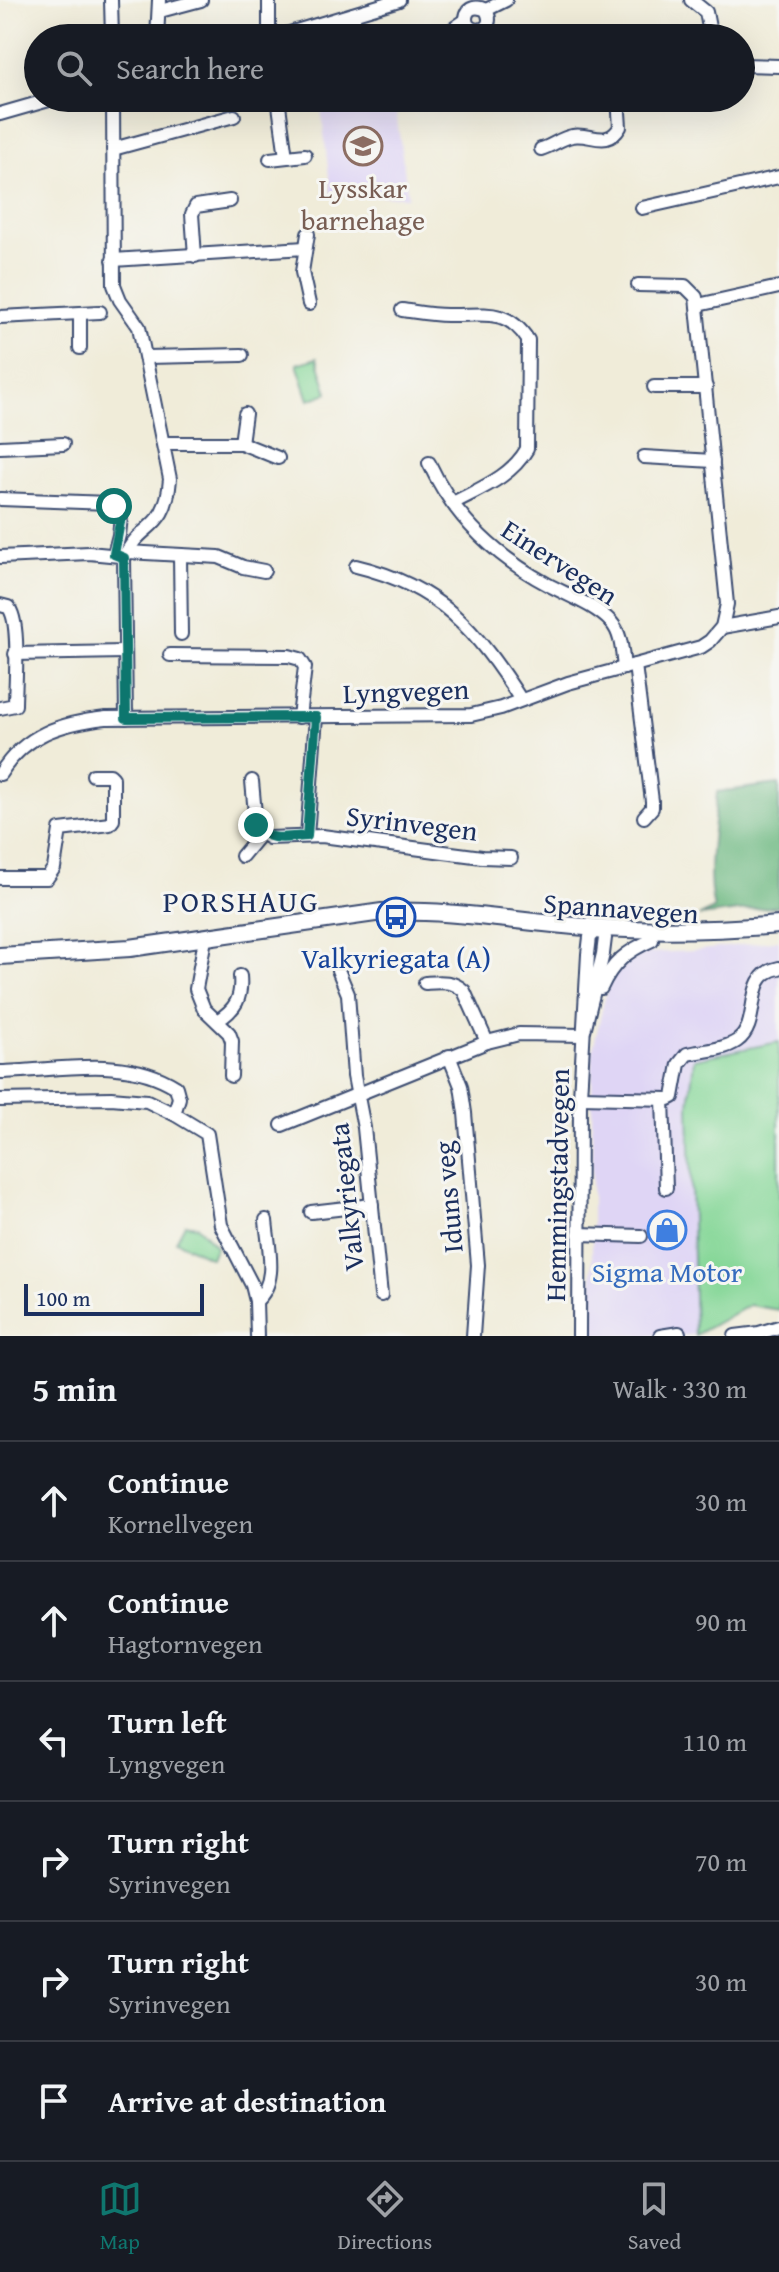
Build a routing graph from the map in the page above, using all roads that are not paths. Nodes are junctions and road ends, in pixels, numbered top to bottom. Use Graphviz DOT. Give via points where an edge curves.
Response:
graph roads {
  1 [pos="111,0"];
  2 [pos="201,0"];
  3 [pos="269,0"];
  4 [pos="399,0"];
  5 [pos="506,0"];
  6 [pos="698,1"];
  7 [pos="160,5"];
  8 [pos="486,10"];
  9 [pos="353,14"];
  10 [pos="466,20"];
  11 [pos="112,24"];
  12 [pos="270,24"];
  13 [pos="319,24"];
  14 [pos="355,24"];
  15 [pos="460,24"];
  16 [pos="468,24"];
  17 [pos="488,24"];
  18 [pos="708,24"];
  19 [pos="755,65"];
  20 [pos="779,66"];
  21 [pos="24,107"];
  22 [pos="113,112"];
  23 [pos="280,112"];
  24 [pos="620,112"];
  25 [pos="0,114"];
  26 [pos="234,116"];
  27 [pos="113,149"];
  28 [pos="541,149"];
  29 [pos="305,155"];
  30 [pos="286,157"];
  31 [pos="270,159"];
  32 [pos="779,177"];
  33 [pos="230,201"];
  34 [pos="642,208"];
  35 [pos="308,234"];
  36 [pos="301,248"];
  37 [pos="195,256"];
  38 [pos="113,260"];
  39 [pos="638,285"];
  40 [pos="779,287"];
  41 [pos="309,304"];
  42 [pos="698,305"];
  43 [pos="402,310"];
  44 [pos="100,312"];
  45 [pos="80,314"];
  46 [pos="0,317"];
  47 [pos="80,348"];
  48 [pos="242,355"];
  49 [pos="146,357"];
  50 [pos="654,387"];
  51 [pos="706,387"];
  52 [pos="245,414"];
  53 [pos="163,443"];
  54 [pos="241,443"];
  55 [pos="63,444"];
  56 [pos="0,447"];
  57 [pos="644,457"];
  58 [pos="278,458"];
  59 [pos="713,461"];
  60 [pos="429,463"];
  61 [pos="0,499"];
  62 [pos="453,503"];
  63 [pos="122,554"];
  64 [pos="180,555"];
  65 [pos="0,557"];
  66 [pos="356,566"];
  67 [pos="264,571"];
  68 [pos="0,605"];
  69 [pos="779,617"];
  70 [pos="722,627"];
  71 [pos="181,634"];
  72 [pos="124,652"];
  73 [pos="15,654"];
  74 [pos="170,655"];
  75 [pos="629,667"];
  76 [pos="521,700"];
  77 [pos="0,708"];
  78 [pos="299,717"];
  79 [pos="316,717"];
  80 [pos="126,718"];
  81 [pos="0,774"];
  82 [pos="93,775"];
  83 [pos="252,781"];
  84 [pos="644,817"];
  85 [pos="261,833"];
  86 [pos="307,836"];
  87 [pos="242,856"];
  88 [pos="511,858"];
  89 [pos="0,878"];
  90 [pos="779,928"];
  91 [pos="598,934"];
  92 [pos="205,939"];
  93 [pos="652,940"];
  94 [pos="0,956"];
  95 [pos="779,968"];
  96 [pos="338,970"];
  97 [pos="240,976"];
  98 [pos="425,983"];
  99 [pos="593,1000"];
  100 [pos="217,1021"];
  101 [pos="583,1035"];
  102 [pos="487,1042"];
  103 [pos="449,1056"];
  104 [pos="0,1072"];
  105 [pos="231,1076"];
  106 [pos="359,1093"];
  107 [pos="580,1097"];
  108 [pos="663,1099"];
  109 [pos="0,1100"];
  110 [pos="174,1114"];
  111 [pos="282,1125"];
  112 [pos="666,1188"];
  113 [pos="372,1205"];
  114 [pos="311,1212"];
  115 [pos="266,1220"];
  116 [pos="579,1234"];
  117 [pos="641,1236"];
  118 [pos="381,1295"];
  119 [pos="256,1301"];
  120 [pos="779,1327"];
  121 [pos="679,1333"];
  122 [pos="761,1335"];
  123 [pos="257,1336"];
  124 [pos="473,1336"];
  125 [pos="579,1336"];
  126 [pos="660,1336"];
  127 [pos="735,1336"];
  1 -- 11 [label="street"];
  2 -- 7 [label="street"];
  3 -- 12 [label="street"];
  4 -- 9 [label="street"];
  5 -- 8 [label="street"];
  6 -- 18 [label="street"];
  8 -- 10 [label="street" via="472,8"];
  8 -- 17 [label="street"];
  9 -- 13 [label="street"];
  9 -- 14 [label="street"];
  10 -- 15 [label="street"];
  10 -- 16 [label="street"];
  19 -- 20 [label="street"];
  21 -- 25 [label="street"];
  22 -- 27 [label="street"];
  23 -- 30 [label="street"];
  24 -- 28 [label="street" via="620,127 612,136 572,136"];
  26 -- 27 [label="street"];
  27 -- 38 [label="street"];
  29 -- 30 [label="street"];
  30 -- 31 [label="street"];
  32 -- 34 [label="street"];
  33 -- 37 [label="street" via="190,207"];
  35 -- 36 [label="street"];
  36 -- 37 [label="street"];
  36 -- 41 [label="street"];
  37 -- 38 [label="street"];
  38 -- 49 [label="street" via="117,293 139,327"];
  39 -- 42 [label="street" via="680,285 694,292"];
  40 -- 42 [label="street"];
  42 -- 51 [label="street"];
  43 -- 62 [label="street, Einervegen" via="504,317 528,340 527,449 504,476"];
  44 -- 45 [label="street"];
  45 -- 46 [label="street"];
  45 -- 47 [label="street"];
  48 -- 49 [label="street"];
  49 -- 53 [label="street"];
  50 -- 51 [label="street"];
  51 -- 59 [label="street"];
  52 -- 54 [label="street"];
  53 -- 54 [label="street"];
  53 -- 63 [label="street" via="170,479 163,514"];
  54 -- 58 [label="street"];
  55 -- 56 [label="street"];
  57 -- 59 [label="street"];
  59 -- 70 [label="street" via="727,604"];
  60 -- 62 [label="street, Einervegen"];
  61 -- 63 [label="street" via="109,503 121,517"];
  62 -- 75 [label="street, Einervegen" via="482,539 511,563 611,622"];
  63 -- 64 [label="street"];
  63 -- 65 [label="street"];
  63 -- 72 [label="street"];
  64 -- 67 [label="street" via="219,557"];
  64 -- 71 [label="street"];
  66 -- 76 [label="street" via="409,583 449,609 483,645"];
  68 -- 73 [label="street" via="14,616"];
  69 -- 70 [label="street, Lyngvegen"];
  70 -- 75 [label="street, Lyngvegen" via="701,647"];
  72 -- 73 [label="street"];
  72 -- 80 [label="street"];
  73 -- 77 [label="street" via="15,705"];
  74 -- 78 [label="street" via="300,659 305,667"];
  75 -- 76 [label="street, Lyngvegen"];
  75 -- 84 [label="street" via="652,801"];
  76 -- 79 [label="street, Lyngvegen" via="471,715"];
  78 -- 79 [label="street, Lyngvegen"];
  78 -- 80 [label="street, Lyngvegen"];
  79 -- 86 [label="street, Syrinvegen"];
  80 -- 81 [label="street, Lyngvegen" via="47,730 16,753"];
  82 -- 89 [label="street" via="113,778 110,824 60,830 54,868 47,878"];
  83 -- 85 [label="street"];
  85 -- 86 [label="street, Syrinvegen" via="269,838"];
  85 -- 87 [label="street"];
  86 -- 88 [label="street, Syrinvegen"];
  90 -- 91 [label="main road, Spannavegen"];
  90 -- 93 [label="main road, Spannavegen" via="703,941"];
  91 -- 92 [label="main road, Spannavegen" via="423,910 305,921"];
  91 -- 93 [label="main road, Spannavegen"];
  91 -- 99 [label="street, Hemmingstadvegen"];
  91 -- 101 [label="street, Hemmingstadvegen"];
  92 -- 94 [label="main road, Spannavegen"];
  92 -- 100 [label="street" via="196,989 204,1009"];
  93 -- 99 [label="street" via="621,957"];
  95 -- 108 [label="street" via="760,979 744,1035 729,1045 687,1054 679,1064 676,1092"];
  96 -- 106 [label="street, Valkyriegata" via="348,994"];
  97 -- 100 [label="street" via="238,1003"];
  98 -- 102 [label="street" via="459,986"];
  99 -- 101 [label="street, Hemmingstadvegen"];
  100 -- 105 [label="street" via="232,1041"];
  101 -- 102 [label="street, Valkyriegata" via="519,1034"];
  101 -- 107 [label="street, Hemmingstadvegen"];
  102 -- 103 [label="street, Valkyriegata"];
  103 -- 106 [label="street, Valkyriegata"];
  103 -- 124 [label="street, Iduns veg" via="464,1097 467,1128 478,1273"];
  104 -- 110 [label="street" via="102,1068 146,1073 176,1087"];
  106 -- 111 [label="street, Valkyriegata"];
  106 -- 113 [label="street, Valkyriegata"];
  107 -- 108 [label="street"];
  107 -- 116 [label="street, Hemmingstadvegen"];
  108 -- 112 [label="street"];
  109 -- 110 [label="street" via="111,1098 147,1101"];
  110 -- 119 [label="street" via="207,1134 221,1225"];
  113 -- 114 [label="street"];
  113 -- 118 [label="street, Valkyriegata"];
  115 -- 119 [label="street" via="270,1281"];
  116 -- 117 [label="street"];
  116 -- 125 [label="street, Hemmingstadvegen"];
  119 -- 123 [label="street"];
  120 -- 122 [label="street"];
  121 -- 126 [label="street"];
  122 -- 127 [label="street"];
}
